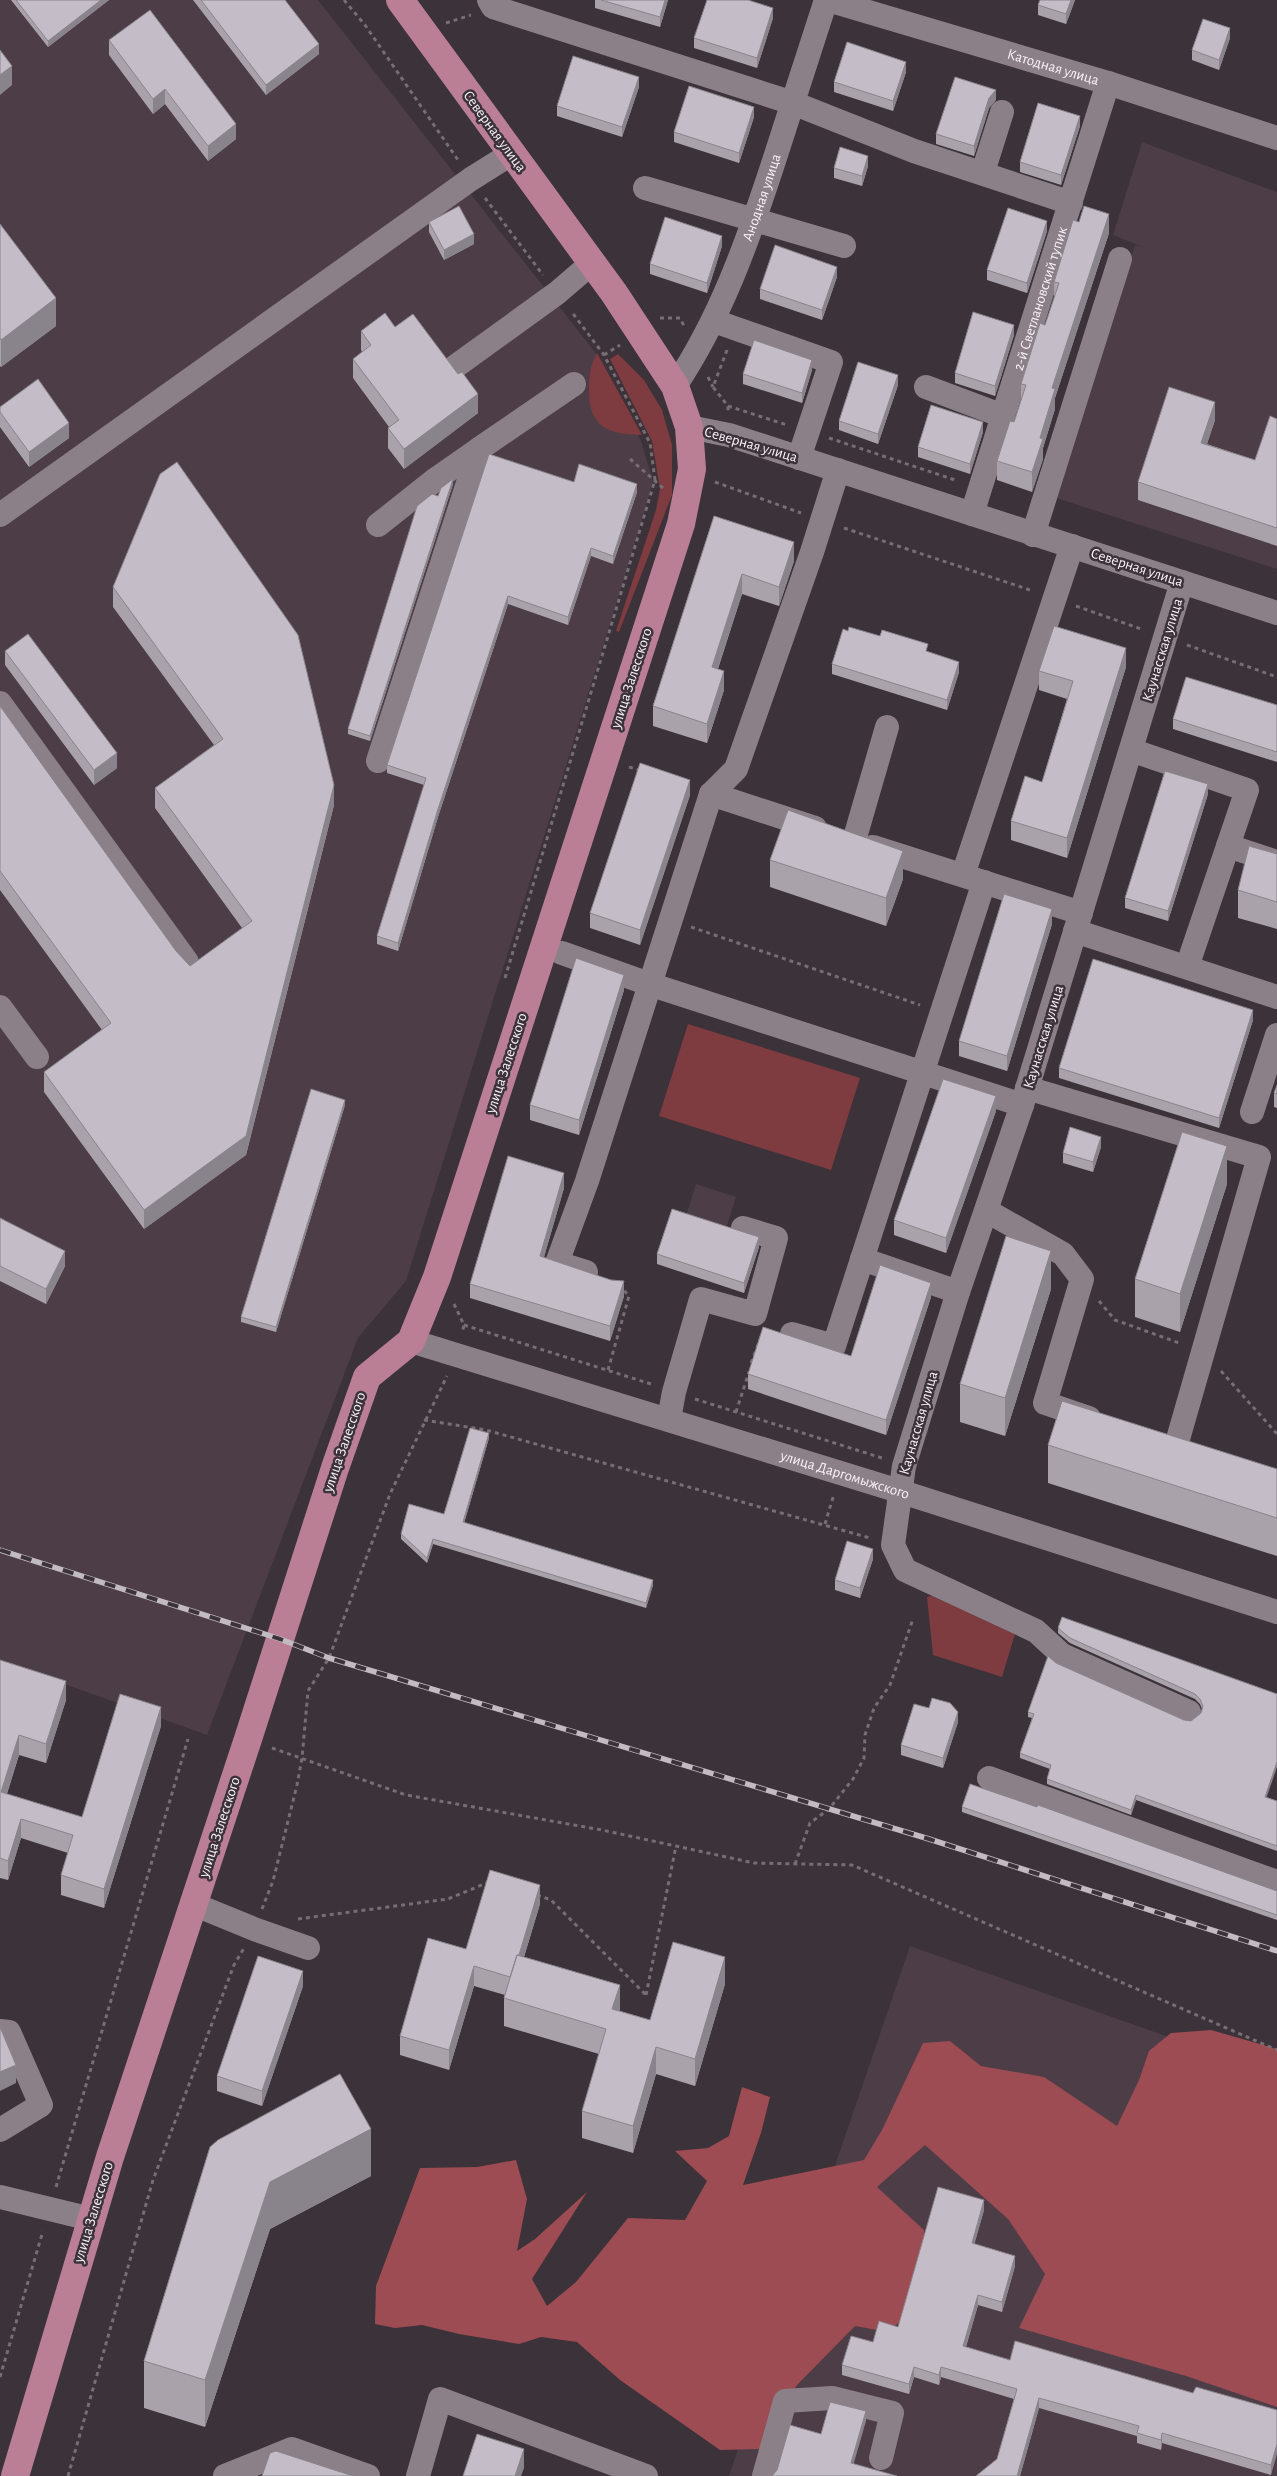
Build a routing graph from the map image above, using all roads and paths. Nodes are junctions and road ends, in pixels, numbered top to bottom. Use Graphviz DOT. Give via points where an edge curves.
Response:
graph roads {
  1 [pos="344,0"];
  2 [pos="400,0"];
  3 [pos="489,0"];
  4 [pos="827,0"];
  5 [pos="1108,84"];
  6 [pos="793,103"];
  7 [pos="1002,112"];
  8 [pos="1277,138"];
  9 [pos="512,154"];
  10 [pos="983,172"];
  11 [pos="470,179"];
  12 [pos="645,188"];
  13 [pos="1072,203"];
  14 [pos="754,221"];
  15 [pos="844,246"];
  16 [pos="1120,259"];
  17 [pos="592,263"];
  18 [pos="557,293"];
  19 [pos="714,321"];
  20 [pos="456,366"];
  21 [pos="574,384"];
  22 [pos="675,386"];
  23 [pos="926,387"];
  24 [pos="728,406"];
  25 [pos="1003,416"];
  26 [pos="689,427"];
  27 [pos="808,432"];
  28 [pos="479,449"];
  29 [pos="630,458"];
  30 [pos="799,458"];
  31 [pos="838,470"];
  32 [pos="655,480"];
  33 [pos="710,480"];
  34 [pos="980,489"];
  35 [pos="684,510"];
  36 [pos="0,514"];
  37 [pos="972,514"];
  38 [pos="822,520"];
  39 [pos="378,525"];
  40 [pos="1034,535"];
  41 [pos="1072,546"];
  42 [pos="1182,582"];
  43 [pos="1055,599"];
  44 [pos="1277,613"];
  45 [pos="1166,637"];
  46 [pos="1277,677"];
  47 [pos="0,703"];
  48 [pos="887,727"];
  49 [pos="1131,750"];
  50 [pos="378,761"];
  51 [pos="619,764"];
  52 [pos="647,773"];
  53 [pos="711,794"];
  54 [pos="854,841"];
  55 [pos="1228,846"];
  56 [pos="1277,862"];
  57 [pos="974,879"];
  58 [pos="669,921"];
  59 [pos="1078,922"];
  60 [pos="562,953"];
  61 [pos="187,962"];
  62 [pos="1187,967"];
  63 [pos="503,984"];
  64 [pos="649,984"];
  65 [pos="1277,997"];
  66 [pos="0,1008"];
  67 [pos="941,1012"];
  68 [pos="1277,1035"];
  69 [pos="37,1057"];
  70 [pos="922,1073"];
  71 [pos="1025,1096"];
  72 [pos="1252,1112"];
  73 [pos="987,1211"];
  74 [pos="743,1228"];
  75 [pos="862,1259"];
  76 [pos="615,1282"];
  77 [pos="958,1292"];
  78 [pos="453,1302"];
  79 [pos="792,1334"];
  80 [pos="411,1341"];
  81 [pos="459,1356"];
  82 [pos="608,1370"];
  83 [pos="736,1412"];
  84 [pos="669,1419"];
  85 [pos="424,1420"];
  86 [pos="1111,1425"];
  87 [pos="1176,1446"];
  88 [pos="899,1491"];
  89 [pos="892,1545"];
  90 [pos="1277,1612"];
  91 [pos="913,1619"];
  92 [pos="1189,1712"];
  93 [pos="188,1739"];
  94 [pos="248,1739"];
  95 [pos="302,1758"];
  96 [pos="989,1778"];
  97 [pos="676,1846"];
  98 [pos="795,1864"];
  99 [pos="494,1880"];
  100 [pos="1277,1882"];
  101 [pos="535,1894"];
  102 [pos="193,1904"];
  103 [pos="293,1919"];
  104 [pos="254,1929"];
  105 [pos="308,1948"];
  106 [pos="0,2031"];
  107 [pos="1277,2050"];
  108 [pos="0,2130"];
  109 [pos="0,2197"];
  110 [pos="49,2210"];
  111 [pos="91,2219"];
  112 [pos="0,2377"];
  113 [pos="881,2458"];
  114 [pos="15,2476"];
  115 [pos="68,2476"];
  116 [pos="225,2476"];
  117 [pos="368,2476"];
  118 [pos="418,2476"];
  119 [pos="646,2476"];
  120 [pos="764,2476"];
  1 -- 11 [label="path" via="365,25"];
  2 -- 9 [label="main road, Северная улица"];
  3 -- 6 [label="street" via="493,7"];
  4 -- 5 [label="street, Катодная улица"];
  4 -- 6 [label="street, Анодная улица"];
  5 -- 8 [label="street, Катодная улица"];
  5 -- 13 [label="street, 2-й Светлановский тупик"];
  6 -- 10 [label="street" via="914,151"];
  6 -- 14 [label="street, Анодная улица"];
  7 -- 10 [label="street"];
  9 -- 11 [label="street"];
  9 -- 17 [label="main road, Северная улица"];
  10 -- 13 [label="street"];
  11 -- 18 [label="path"];
  11 -- 36 [label="street"];
  12 -- 14 [label="street"];
  13 -- 25 [label="street, 2-й Светлановский тупик"];
  14 -- 15 [label="street"];
  14 -- 19 [label="street, Анодная улица"];
  16 -- 40 [label="street"];
  17 -- 18 [label="street"];
  17 -- 22 [label="main road, Северная улица"];
  18 -- 20 [label="street"];
  18 -- 32 [label="path" via="609,364 650,443"];
  19 -- 22 [label="street, Анодная улица"];
  19 -- 27 [label="street" via="831,362"];
  21 -- 28 [label="street"];
  22 -- 26 [label="main road, Северная улица"];
  23 -- 25 [label="street"];
  24 -- 27 [label="path"];
  25 -- 34 [label="street, 2-й Светлановский тупик"];
  26 -- 30 [label="street, Северная улица" via="728,435"];
  26 -- 35 [label="main road, улица Залесского" via="692,470"];
  27 -- 30 [label="street"];
  27 -- 34 [label="path"];
  28 -- 39 [label="street"];
  28 -- 50 [label="street"];
  29 -- 32 [label="path"];
  30 -- 31 [label="street, Северная улица"];
  31 -- 37 [label="street, Северная улица"];
  31 -- 38 [label="street"];
  32 -- 35 [label="path"];
  32 -- 63 [label="path"];
  33 -- 38 [label="path"];
  34 -- 37 [label="street, 2-й Светлановский тупик"];
  35 -- 80 [label="main road, улица Залесского" via="440,1267"];
  37 -- 40 [label="street, Северная улица"];
  38 -- 43 [label="path"];
  38 -- 53 [label="street" via="736,769"];
  40 -- 41 [label="street, Северная улица"];
  41 -- 42 [label="street, Северная улица"];
  41 -- 43 [label="street"];
  42 -- 44 [label="street, Северная улица"];
  42 -- 45 [label="street, Каунасская улица"];
  43 -- 45 [label="path"];
  43 -- 57 [label="street"];
  45 -- 46 [label="path"];
  45 -- 49 [label="street, Каунасская улица"];
  47 -- 61 [label="street"];
  48 -- 54 [label="street"];
  49 -- 55 [label="street" via="1246,790"];
  49 -- 59 [label="street, Каунасская улица"];
  51 -- 52 [label="path"];
  53 -- 54 [label="street"];
  53 -- 58 [label="street"];
  54 -- 57 [label="street"];
  55 -- 56 [label="street"];
  55 -- 62 [label="street"];
  57 -- 59 [label="street"];
  57 -- 67 [label="street"];
  58 -- 64 [label="street"];
  58 -- 67 [label="path"];
  59 -- 62 [label="street"];
  59 -- 71 [label="street, Каунасская улица"];
  60 -- 64 [label="street"];
  62 -- 65 [label="street"];
  64 -- 70 [label="street"];
  64 -- 76 [label="street" via="587,1181 556,1263"];
  66 -- 69 [label="street"];
  67 -- 70 [label="street"];
  68 -- 72 [label="street"];
  70 -- 71 [label="street"];
  70 -- 75 [label="street"];
  71 -- 73 [label="street, Каунасская улица"];
  71 -- 87 [label="street" via="1260,1157"];
  73 -- 77 [label="street, Каунасская улица"];
  73 -- 86 [label="street" via="1063,1254 1082,1278 1045,1403"];
  74 -- 84 [label="street" via="776,1238 755,1314 701,1299"];
  75 -- 77 [label="street"];
  75 -- 79 [label="street" via="834,1346"];
  76 -- 82 [label="path" via="629,1296"];
  77 -- 88 [label="street, Каунасская улица"];
  78 -- 81 [label="path" via="464,1324"];
  79 -- 83 [label="path" via="759,1337"];
  80 -- 81 [label="street, улица Даргомыжского"];
  80 -- 94 [label="main road, улица Залесского" via="367,1377"];
  81 -- 84 [label="street, улица Даргомыжского"];
  81 -- 85 [label="path"];
  84 -- 88 [label="street, улица Даргомыжского"];
  85 -- 89 [label="path" via="486,1430"];
  85 -- 95 [label="path" via="390,1494 329,1658 308,1691"];
  88 -- 89 [label="street, Каунасская улица"];
  88 -- 90 [label="street, улица Даргомыжского"];
  89 -- 92 [label="street" via="905,1570 1036,1631 1062,1655"];
  91 -- 98 [label="path" via="890,1686 874,1708 865,1735 864,1758 853,1779 829,1809 810,1823"];
  93 -- 110 [label="path"];
  94 -- 95 [label="path"];
  94 -- 102 [label="main road, улица Залесского"];
  95 -- 97 [label="path" via="406,1795"];
  95 -- 104 [label="path" via="273,1881"];
  96 -- 100 [label="street"];
  97 -- 98 [label="path" via="754,1863"];
  97 -- 101 [label="path" via="646,1995 551,1900"];
  98 -- 107 [label="path" via="852,1865"];
  99 -- 103 [label="path" via="448,1899"];
  102 -- 104 [label="street"];
  102 -- 111 [label="main road, улица Залесского"];
  104 -- 105 [label="street"];
  104 -- 115 [label="path" via="234,1965 153,2180"];
  106 -- 108 [label="street" via="9,2032 41,2105"];
  109 -- 110 [label="street"];
  110 -- 111 [label="street"];
  110 -- 112 [label="path"];
  111 -- 114 [label="main road, улица Залесского"];
  113 -- 120 [label="street" via="892,2413 832,2398 785,2401"];
  116 -- 117 [label="street" via="292,2449"];
  118 -- 119 [label="street" via="440,2399"];
}
